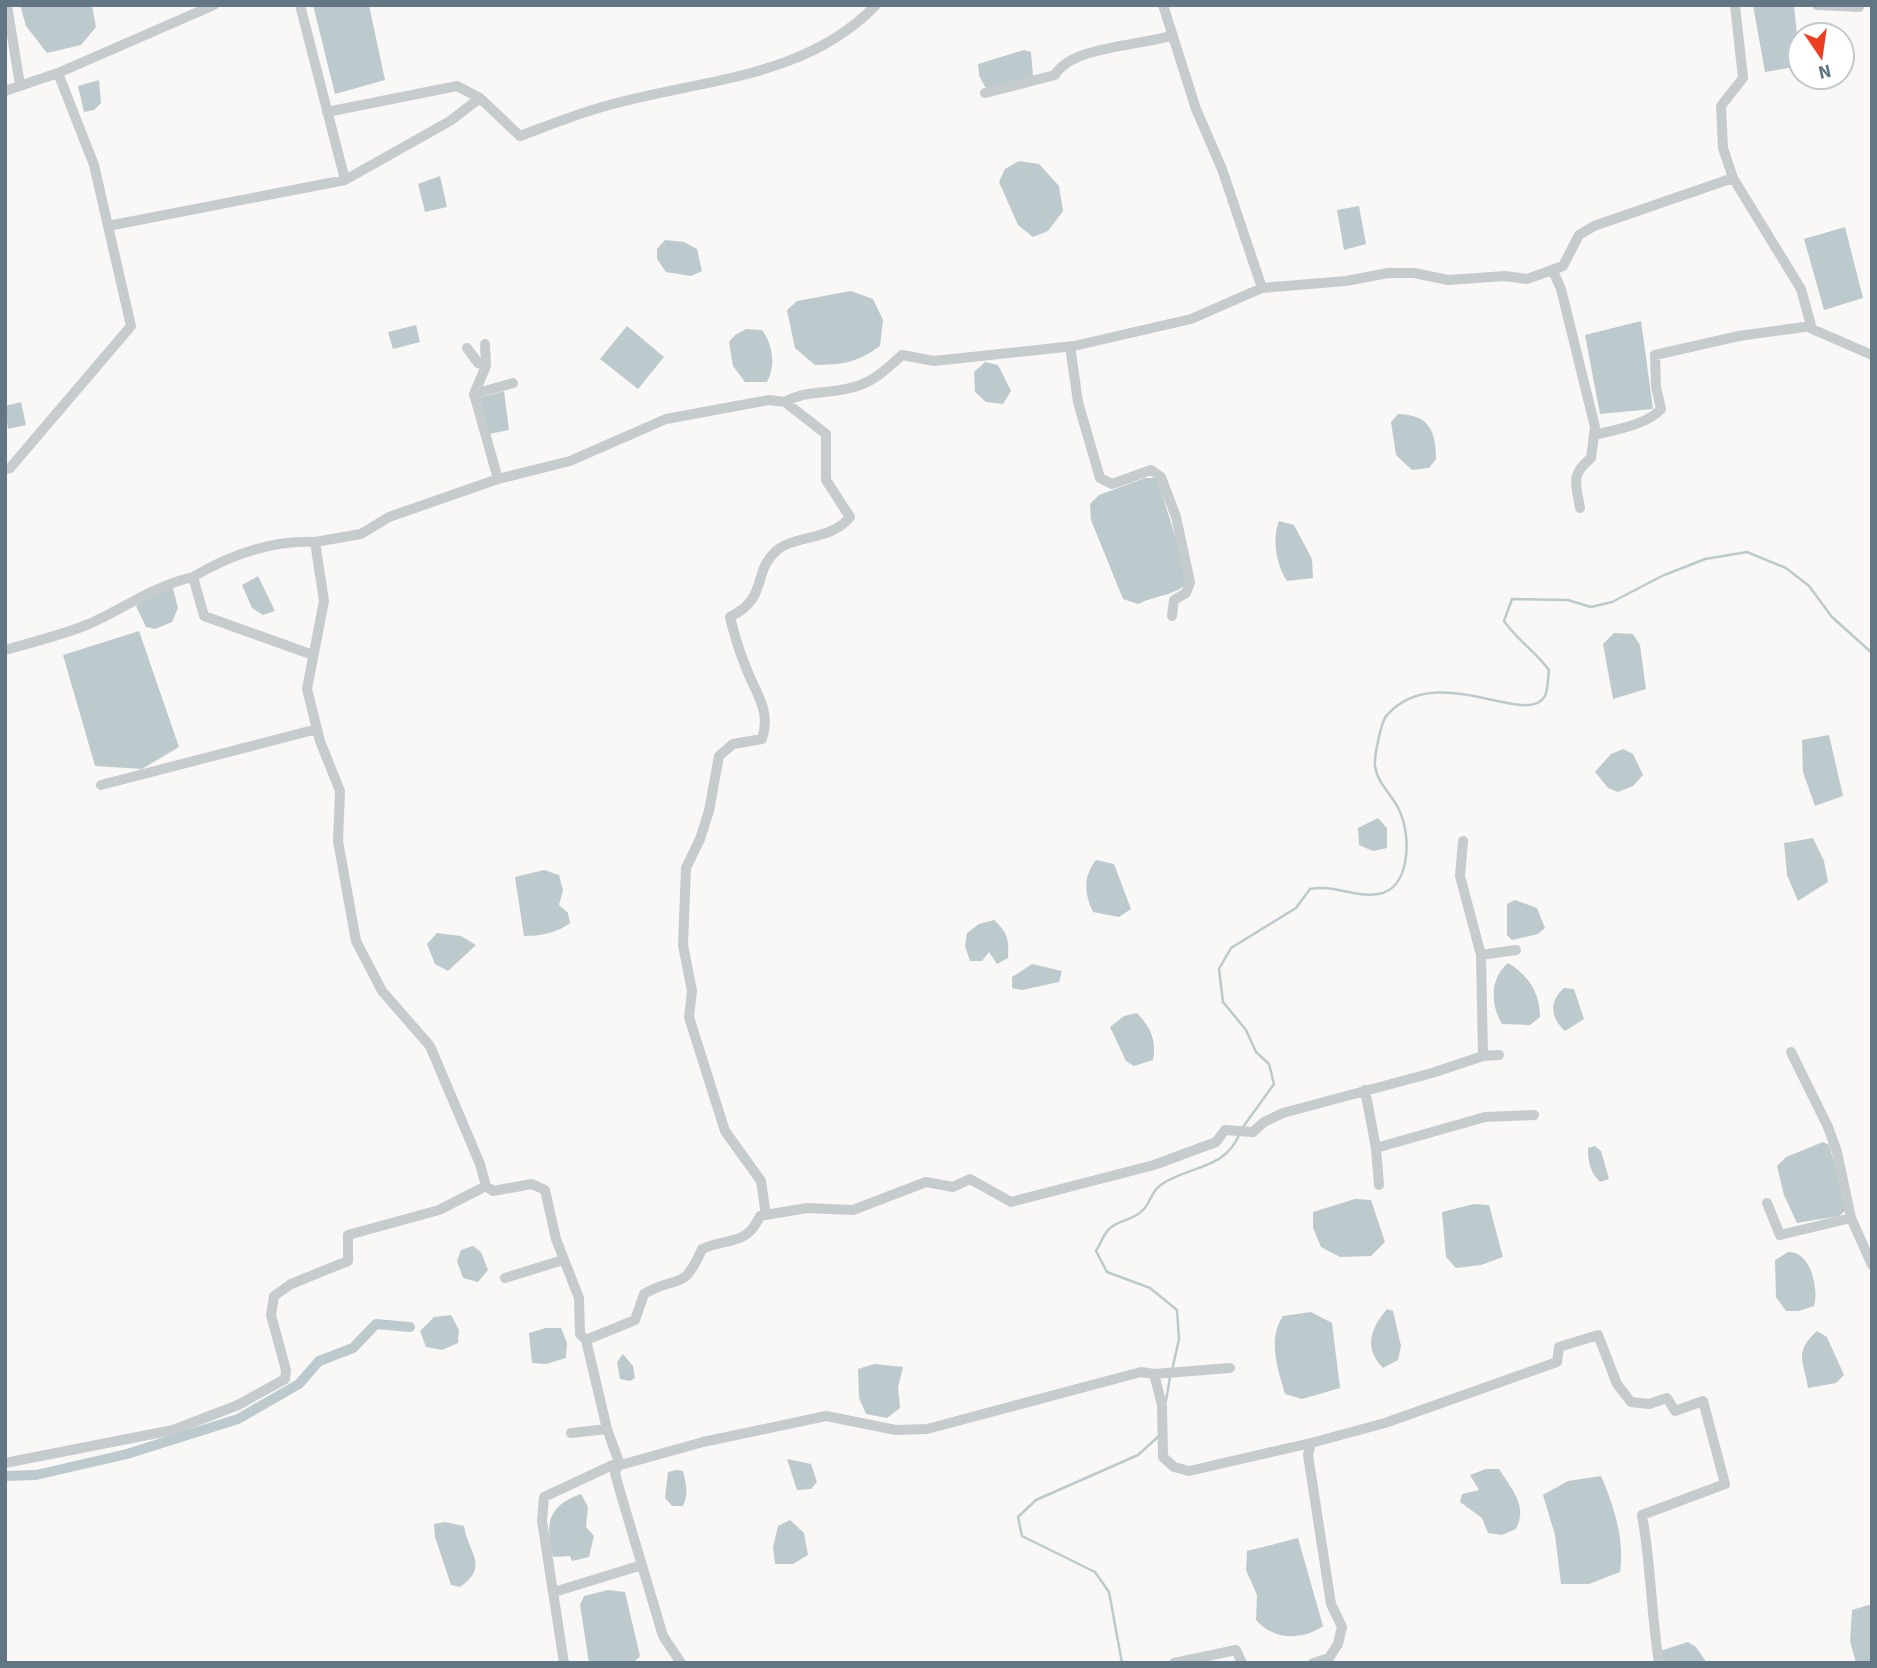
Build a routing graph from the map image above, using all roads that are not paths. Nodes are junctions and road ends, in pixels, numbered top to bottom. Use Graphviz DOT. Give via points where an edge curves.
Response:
graph roads {
  1 [pos="6,5"];
  2 [pos="214,5"];
  3 [pos="300,5"];
  4 [pos="876,5"];
  5 [pos="1163,5"];
  6 [pos="1735,5"];
  7 [pos="1817,5"];
  8 [pos="1859,7"];
  9 [pos="1173,35"];
  10 [pos="58,73"];
  11 [pos="20,85"];
  12 [pos="5,91"];
  13 [pos="985,93"];
  14 [pos="480,97"];
  15 [pos="327,112"];
  16 [pos="1733,178"];
  17 [pos="345,180"];
  18 [pos="108,226"];
  19 [pos="1553,271"];
  20 [pos="1262,288"];
  21 [pos="1811,326"];
  22 [pos="485,344"];
  23 [pos="1070,346"];
  24 [pos="467,348"];
  25 [pos="1872,355"];
  26 [pos="486,366"];
  27 [pos="513,383"];
  28 [pos="474,394"];
  29 [pos="785,402"];
  30 [pos="1594,435"];
  31 [pos="5,469"];
  32 [pos="498,480"];
  33 [pos="1580,508"];
  34 [pos="315,542"];
  35 [pos="193,577"];
  36 [pos="1172,616"];
  37 [pos="5,650"];
  38 [pos="313,655"];
  39 [pos="317,729"];
  40 [pos="101,785"];
  41 [pos="1463,841"];
  42 [pos="1516,950"];
  43 [pos="1481,955"];
  44 [pos="1791,1052"];
  45 [pos="1499,1055"];
  46 [pos="1483,1056"];
  47 [pos="1365,1090"];
  48 [pos="1534,1115"];
  49 [pos="1376,1148"];
  50 [pos="1379,1185"];
  51 [pos="486,1186"];
  52 [pos="1767,1203"];
  53 [pos="766,1214"];
  54 [pos="1850,1218"];
  55 [pos="563,1261"];
  56 [pos="1872,1265"];
  57 [pos="505,1278"];
  58 [pos="586,1340"];
  59 [pos="1230,1368"];
  60 [pos="1154,1374"];
  61 [pos="607,1429"];
  62 [pos="570,1433"];
  63 [pos="1311,1443"];
  64 [pos="5,1463"];
  65 [pos="618,1464"];
  66 [pos="642,1565"];
  67 [pos="554,1592"];
  68 [pos="564,1663"];
  69 [pos="681,1663"];
  70 [pos="1174,1663"];
  71 [pos="1242,1663"];
  72 [pos="1313,1663"];
  73 [pos="1659,1663"];
  1 -- 11 [label="street"];
  2 -- 10 [label="street"];
  3 -- 15 [label="street"];
  4 -- 14 [label="street" via="863,18 782,64 603,106 520,136"];
  5 -- 9 [label="street"];
  6 -- 16 [label="street" via="1743,78 1721,106 1723,148"];
  7 -- 8 [label="street"];
  9 -- 13 [label="street" via="1084,54 1061,65 1055,75"];
  9 -- 20 [label="street"];
  10 -- 11 [label="street"];
  10 -- 18 [label="street" via="94,165"];
  11 -- 12 [label="street"];
  14 -- 15 [label="street" via="457,86"];
  14 -- 17 [label="street" via="450,121"];
  15 -- 17 [label="street"];
  16 -- 19 [label="street" via="1594,226 1579,235 1563,267"];
  16 -- 21 [label="street" via="1801,289"];
  17 -- 18 [label="street"];
  18 -- 31 [label="street" via="131,326"];
  19 -- 20 [label="street" via="1527,279 1448,280 1388,273 1327,284"];
  19 -- 30 [label="street"];
  20 -- 23 [label="street" via="1191,319"];
  21 -- 25 [label="street"];
  21 -- 30 [label="street" via="1656,355 1661,409 1629,426"];
  22 -- 26 [label="street"];
  23 -- 29 [label="street" via="934,361 902,355 883,373 852,388 802,393"];
  23 -- 36 [label="street" via="1078,402 1100,478 1112,484 1151,470 1165,486 1190,582 1186,593 1174,600"];
  24 -- 26 [label="street"];
  26 -- 28 [label="street"];
  27 -- 28 [label="street"];
  28 -- 32 [label="street"];
  29 -- 32 [label="street" via="769,400 666,419 570,461"];
  29 -- 53 [label="street" via="826,434 826,480 850,517 841,528 777,550 750,606 730,617 766,728 762,739 733,744 719,756 701,839 686,868 683,945 696,1044 725,1131 761,1181"];
  30 -- 33 [label="street" via="1591,458 1579,467 1575,479"];
  32 -- 34 [label="street" via="389,517 361,534"];
  34 -- 35 [label="street" via="257,548"];
  34 -- 38 [label="street" via="324,601"];
  35 -- 37 [label="street" via="153,588 129,606 86,625"];
  35 -- 38 [label="street" via="204,616"];
  38 -- 39 [label="street" via="307,689"];
  39 -- 40 [label="street"];
  39 -- 51 [label="street" via="340,791 338,841 356,941 382,991 430,1046"];
  41 -- 43 [label="street" via="1460,876"];
  42 -- 43 [label="street"];
  43 -- 46 [label="street"];
  44 -- 54 [label="street" via="1837,1152"];
  45 -- 46 [label="street"];
  46 -- 47 [label="street"];
  47 -- 49 [label="street"];
  47 -- 53 [label="street" via="1283,1113 1253,1132 1225,1130 1216,1142 1154,1165 1011,1202 971,1180 953,1187 926,1182 853,1210 807,1208"];
  48 -- 49 [label="street" via="1485,1117"];
  49 -- 50 [label="street"];
  51 -- 55 [label="street" via="493,1191 532,1184 545,1190"];
  51 -- 64 [label="street" via="439,1210 348,1235 348,1261 290,1284 274,1296 271,1315 285,1379 238,1405 173,1430"];
  52 -- 54 [label="street" via="1780,1235"];
  53 -- 58 [label="street" via="760,1216 754,1230 735,1242 715,1242 702,1249 693,1269 680,1282 644,1294 635,1320"];
  54 -- 56 [label="street"];
  55 -- 57 [label="street"];
  55 -- 58 [label="street" via="576,1290 580,1334"];
  58 -- 61 [label="street"];
  59 -- 60 [label="street"];
  60 -- 63 [label="street" via="1162,1405 1163,1457 1174,1467 1189,1471"];
  60 -- 65 [label="street" via="1121,1375 927,1429 896,1430 826,1416"];
  61 -- 62 [label="street"];
  61 -- 65 [label="street"];
  63 -- 72 [label="street" via="1308,1455 1331,1604 1342,1627 1329,1658"];
  63 -- 73 [label="street" via="1509,1380 1556,1362 1559,1347 1598,1335 1617,1384 1631,1402 1648,1404 1667,1398 1675,1411 1703,1401 1725,1484 1642,1515"];
  65 -- 66 [label="street" via="615,1473"];
  65 -- 67 [label="street" via="544,1497 542,1521"];
  66 -- 67 [label="street"];
  66 -- 69 [label="street" via="663,1636"];
  67 -- 68 [label="street"];
  70 -- 71 [label="street" via="1236,1650"];
}
